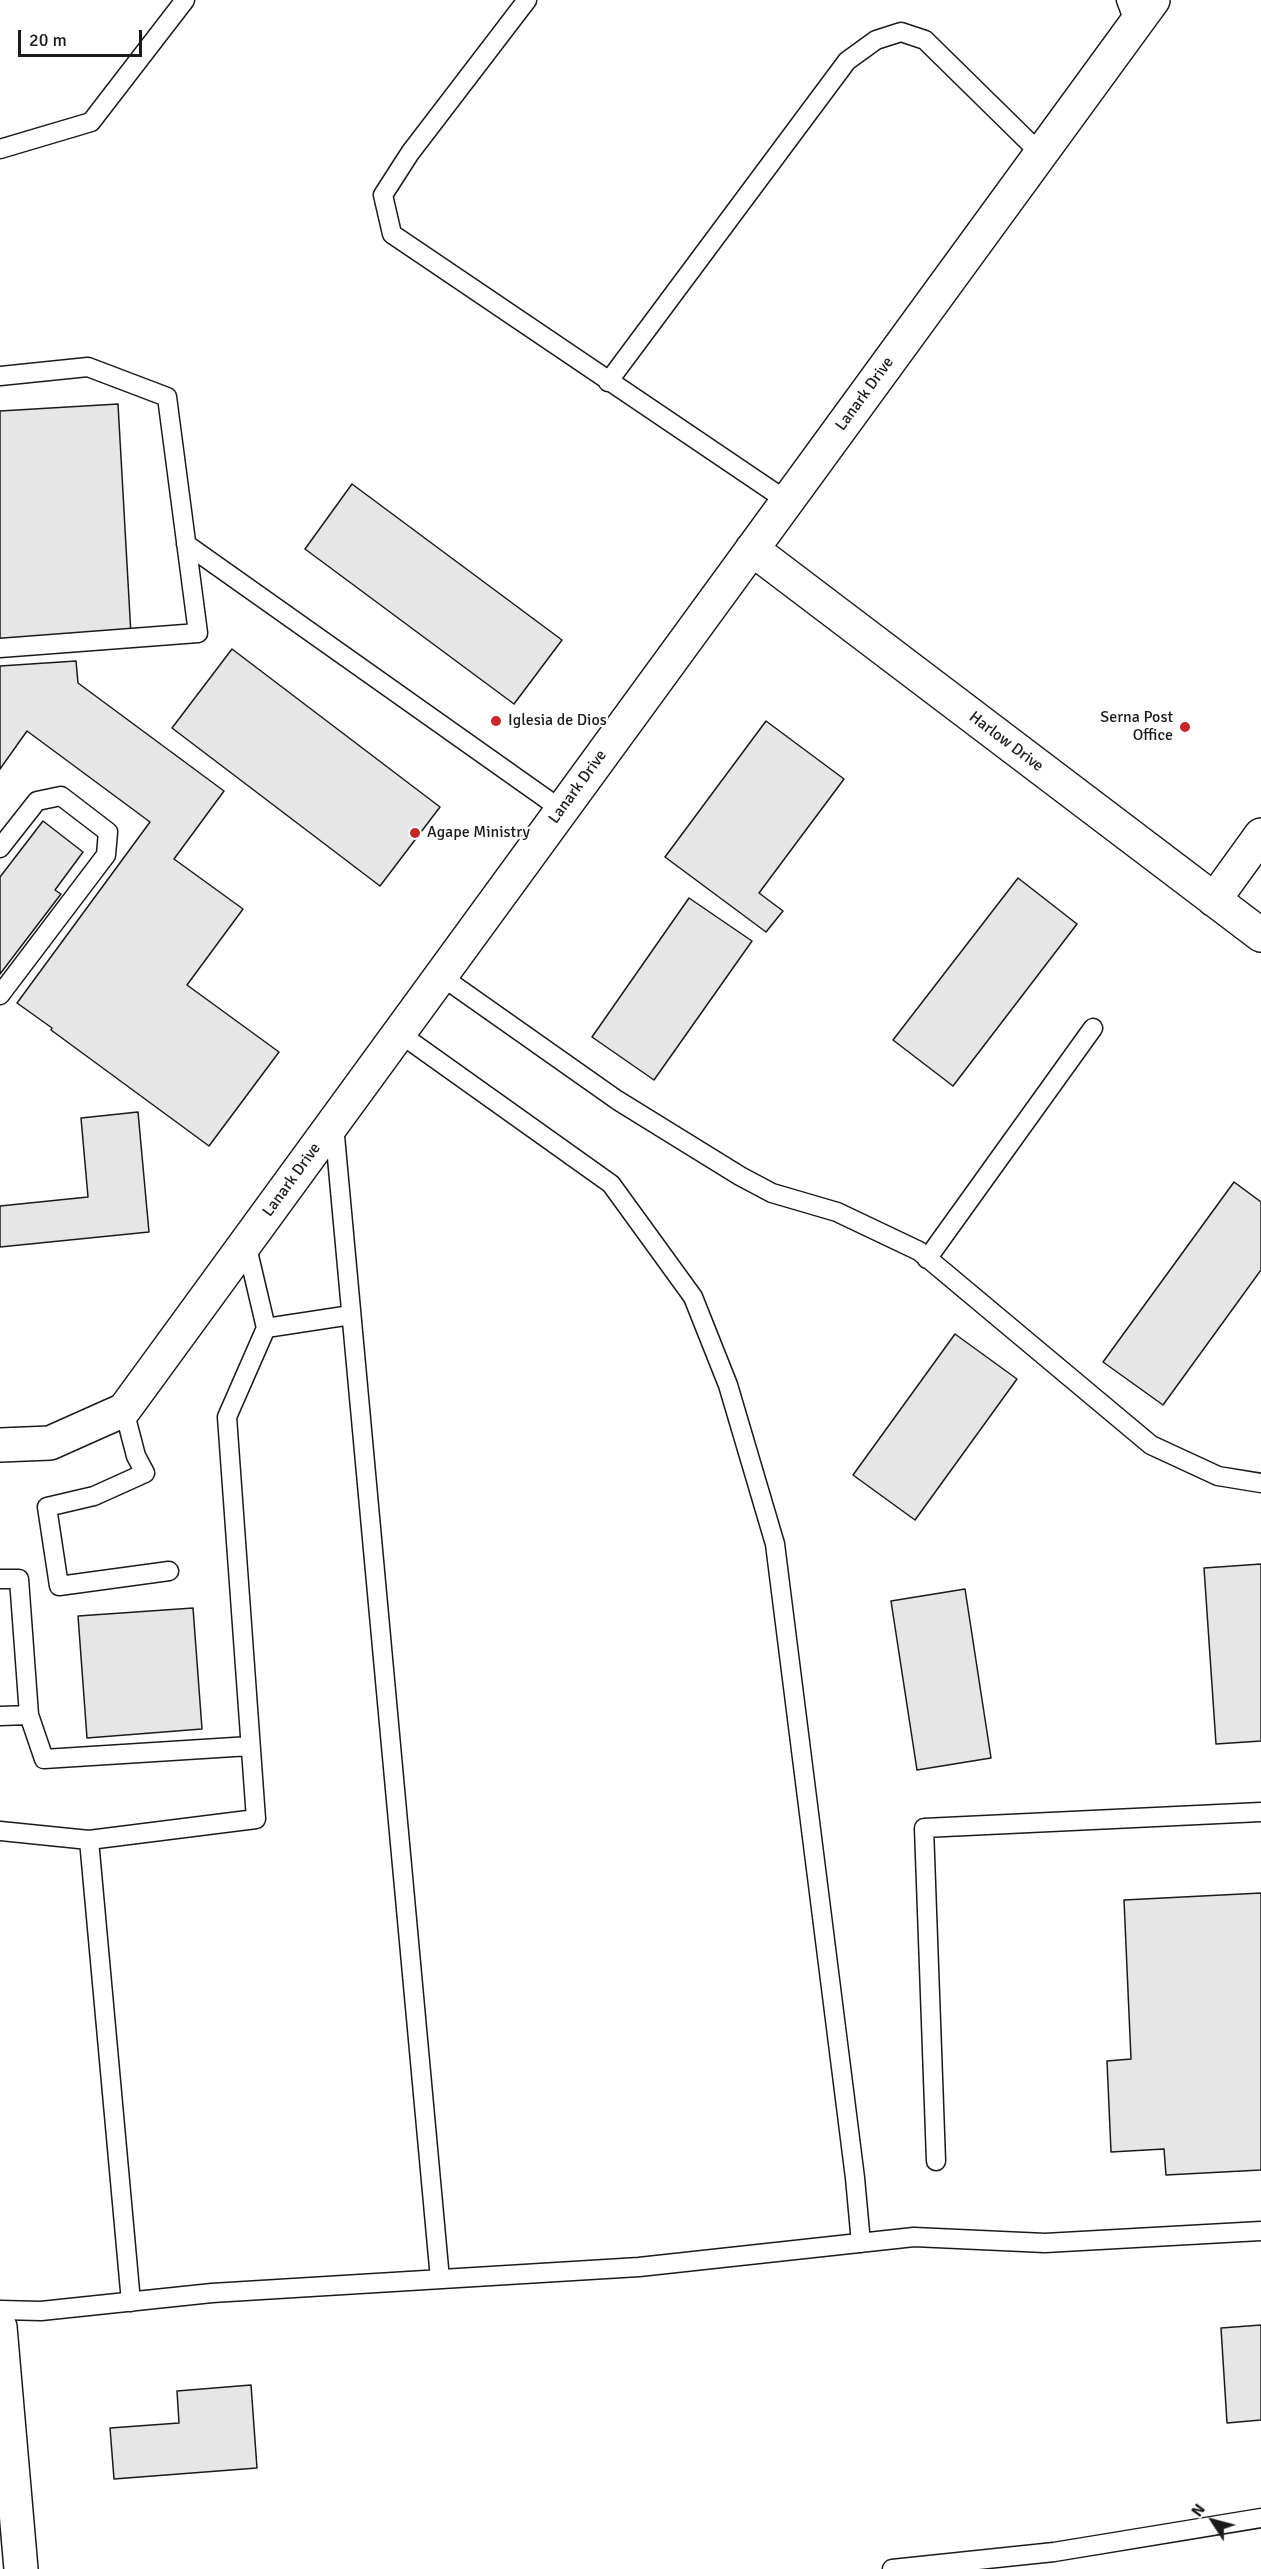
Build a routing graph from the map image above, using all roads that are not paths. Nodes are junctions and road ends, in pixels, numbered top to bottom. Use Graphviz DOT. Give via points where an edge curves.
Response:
graph roads {
  1 [pos="185,0"];
  2 [pos="527,0"];
  3 [pos="1138,8"];
  4 [pos="0,149"];
  5 [pos="1040,153"];
  6 [pos="0,376"];
  7 [pos="608,382"];
  8 [pos="787,501"];
  9 [pos="186,544"];
  10 [pos="752,549"];
  11 [pos="0,648"];
  12 [pos="562,810"];
  13 [pos="1261,835"];
  14 [pos="0,848"];
  15 [pos="1214,900"];
  16 [pos="1261,935"];
  17 [pos="441,976"];
  18 [pos="0,995"];
  19 [pos="1093,1028"];
  20 [pos="399,1033"];
  21 [pos="333,1123"];
  22 [pos="246,1243"];
  23 [pos="927,1259"];
  24 [pos="351,1316"];
  25 [pos="266,1328"];
  26 [pos="124,1410"];
  27 [pos="0,1445"];
  28 [pos="1261,1483"];
  29 [pos="169,1572"];
  30 [pos="0,1579"];
  31 [pos="29,1715"];
  32 [pos="0,1716"];
  33 [pos="250,1746"];
  34 [pos="1261,1812"];
  35 [pos="0,1831"];
  36 [pos="89,1839"];
  37 [pos="936,2161"];
  38 [pos="1261,2231"];
  39 [pos="861,2243"];
  40 [pos="440,2279"];
  41 [pos="131,2302"];
  42 [pos="0,2310"];
  43 [pos="0,2327"];
  44 [pos="1261,2518"];
  45 [pos="21,2569"];
  46 [pos="892,2569"];
  1 -- 4 [label="lane" via="91,122"];
  2 -- 7 [label="lane" via="410,153 384,195 392,234"];
  3 -- 5 [label="street, Lanark Drive"];
  5 -- 7 [label="lane" via="926,40 900,32 876,40 847,61"];
  5 -- 8 [label="street, Lanark Drive"];
  6 -- 9 [label="lane" via="88,367 167,397"];
  7 -- 8 [label="lane"];
  8 -- 10 [label="street, Lanark Drive"];
  9 -- 11 [label="lane" via="198,633"];
  9 -- 12 [label="lane"];
  10 -- 12 [label="street, Lanark Drive"];
  10 -- 15 [label="street, Harlow Drive"];
  12 -- 17 [label="street, Lanark Drive"];
  13 -- 15 [label="street"];
  14 -- 18 [label="lane" via="37,801 61,796 108,832 106,855"];
  15 -- 16 [label="street, Harlow Drive"];
  17 -- 20 [label="street, Lanark Drive"];
  17 -- 23 [label="lane" via="617,1100 740,1176 772,1193 837,1212 919,1251"];
  19 -- 23 [label="lane"];
  20 -- 21 [label="street, Lanark Drive"];
  20 -- 39 [label="lane" via="611,1184 693,1297 728,1385 775,1544"];
  21 -- 22 [label="street, Lanark Drive"];
  21 -- 24 [label="lane"];
  22 -- 25 [label="lane"];
  22 -- 26 [label="street, Lanark Drive"];
  23 -- 28 [label="lane" via="1151,1445 1218,1476"];
  24 -- 25 [label="lane"];
  24 -- 40 [label="lane"];
  25 -- 33 [label="lane" via="227,1416"];
  26 -- 27 [label="street, Lanark Drive" via="50,1443"];
  26 -- 29 [label="lane" via="136,1456 145,1473 94,1496 46,1507 59,1586"];
  30 -- 31 [label="lane" via="19,1579"];
  31 -- 32 [label="lane"];
  31 -- 33 [label="lane" via="44,1759"];
  33 -- 36 [label="lane" via="256,1819"];
  34 -- 37 [label="lane" via="924,1828"];
  35 -- 36 [label="lane"];
  36 -- 41 [label="lane"];
  38 -- 39 [label="lane" via="1045,2243 914,2237"];
  39 -- 40 [label="lane" via="639,2267"];
  40 -- 41 [label="lane"];
  41 -- 42 [label="lane" via="41,2311"];
  43 -- 45 [label="street"];
  44 -- 46 [label="lane" via="1054,2552"];
}
